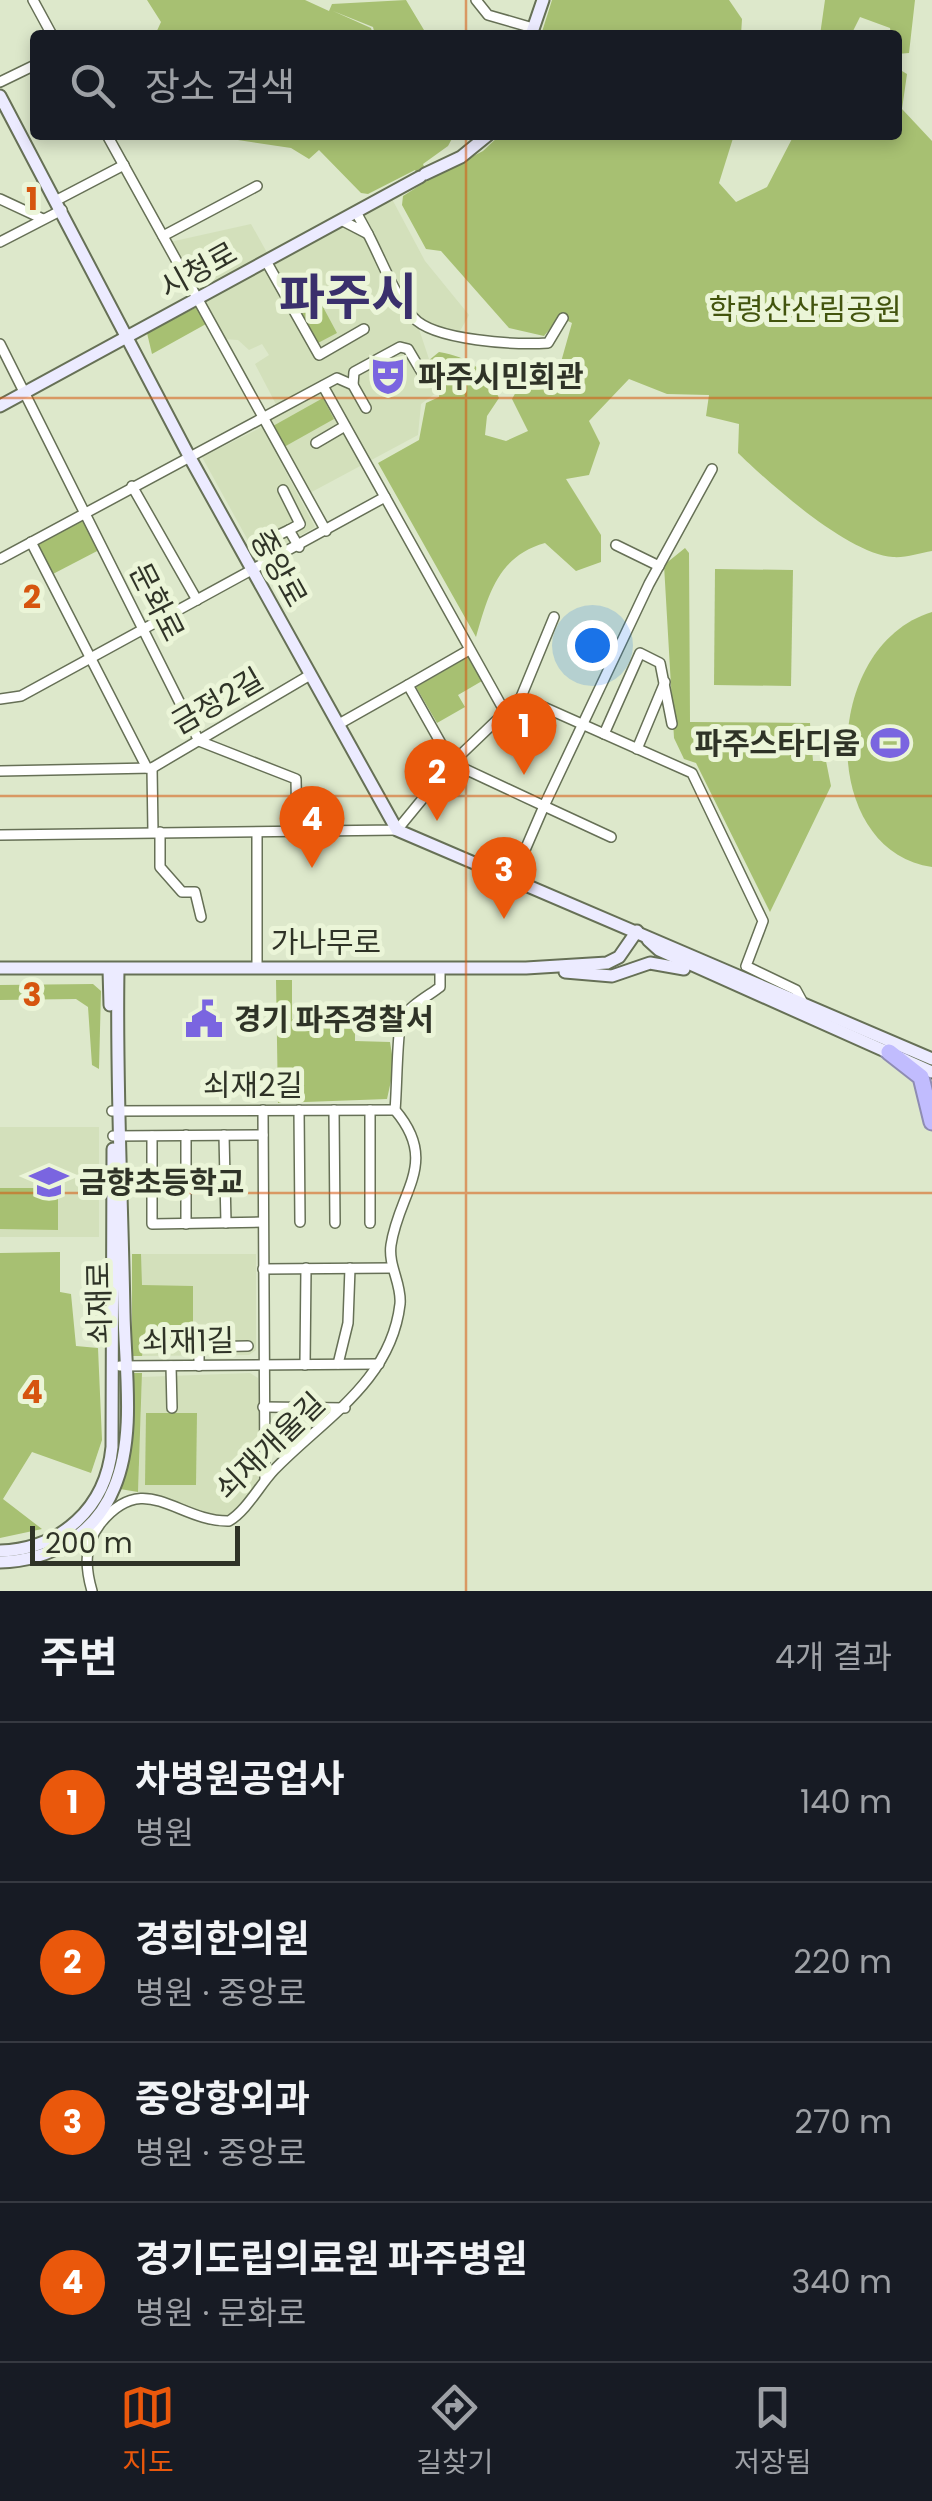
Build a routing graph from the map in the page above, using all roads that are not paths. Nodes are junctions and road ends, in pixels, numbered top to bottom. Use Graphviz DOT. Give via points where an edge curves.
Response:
graph roads {
  1 [pos="32,0"];
  2 [pos="476,0"];
  3 [pos="543,0"];
  4 [pos="49,30"];
  5 [pos="527,30"];
  6 [pos="533,30"];
  7 [pos="30,67"];
  8 [pos="0,82"];
  9 [pos="0,96"];
  10 [pos="110,140"];
  11 [pos="482,140"];
  12 [pos="124,164"];
  13 [pos="256,186"];
  14 [pos="0,199"];
  15 [pos="59,205"];
  16 [pos="356,212"];
  17 [pos="43,219"];
  18 [pos="341,220"];
  19 [pos="368,234"];
  20 [pos="163,236"];
  21 [pos="0,242"];
  22 [pos="266,260"];
  23 [pos="196,300"];
  24 [pos="564,318"];
  25 [pos="364,329"];
  26 [pos="126,336"];
  27 [pos="2,351"];
  28 [pos="421,371"];
  29 [pos="353,385"];
  30 [pos="323,386"];
  31 [pos="23,393"];
  32 [pos="0,406"];
  33 [pos="366,408"];
  34 [pos="260,419"];
  35 [pos="345,426"];
  36 [pos="316,442"];
  37 [pos="189,456"];
  38 [pos="712,468"];
  39 [pos="132,486"];
  40 [pos="283,490"];
  41 [pos="385,498"];
  42 [pos="84,512"];
  43 [pos="289,530"];
  44 [pos="326,531"];
  45 [pos="266,541"];
  46 [pos="31,542"];
  47 [pos="616,545"];
  48 [pos="298,547"];
  49 [pos="0,559"];
  50 [pos="659,566"];
  51 [pos="251,569"];
  52 [pos="197,600"];
  53 [pos="554,617"];
  54 [pos="144,630"];
  55 [pos="469,650"];
  56 [pos="90,658"];
  57 [pos="310,675"];
  58 [pos="666,678"];
  59 [pos="408,685"];
  60 [pos="521,698"];
  61 [pos="0,699"];
  62 [pos="504,712"];
  63 [pos="339,724"];
  64 [pos="582,724"];
  65 [pos="672,724"];
  66 [pos="604,734"];
  67 [pos="199,741"];
  68 [pos="637,748"];
  69 [pos="452,763"];
  70 [pos="149,768"];
  71 [pos="0,771"];
  72 [pos="544,806"];
  73 [pos="397,830"];
  74 [pos="156,832"];
  75 [pos="257,833"];
  76 [pos="297,833"];
  77 [pos="0,835"];
  78 [pos="610,837"];
  79 [pos="512,880"];
  80 [pos="200,916"];
  81 [pos="637,930"];
  82 [pos="257,966"];
  83 [pos="0,968"];
  84 [pos="440,968"];
  85 [pos="526,968"];
  86 [pos="113,970"];
  87 [pos="738,986"];
  88 [pos="802,1001"];
  89 [pos="889,1052"];
  90 [pos="932,1058"];
  91 [pos="932,1072"];
  92 [pos="263,1110"];
  93 [pos="299,1110"];
  94 [pos="334,1110"];
  95 [pos="370,1110"];
  96 [pos="394,1110"];
  97 [pos="116,1111"];
  98 [pos="932,1122"];
  99 [pos="224,1135"];
  100 [pos="263,1135"];
  101 [pos="117,1136"];
  102 [pos="152,1136"];
  103 [pos="186,1136"];
  104 [pos="263,1222"];
  105 [pos="300,1222"];
  106 [pos="335,1222"];
  107 [pos="226,1223"];
  108 [pos="370,1223"];
  109 [pos="152,1224"];
  110 [pos="186,1224"];
  111 [pos="151,1238"];
  112 [pos="306,1268"];
  113 [pos="350,1268"];
  114 [pos="392,1268"];
  115 [pos="263,1269"];
  116 [pos="248,1346"];
  117 [pos="338,1364"];
  118 [pos="379,1364"];
  119 [pos="263,1365"];
  120 [pos="305,1365"];
  121 [pos="119,1366"];
  122 [pos="171,1366"];
  123 [pos="199,1366"];
  124 [pos="172,1408"];
  125 [pos="263,1408"];
  126 [pos="345,1408"];
  127 [pos="265,1479"];
  128 [pos="0,1551"];
  129 [pos="0,1562"];
  130 [pos="92,1591"];
  1 -- 4 [label="street"];
  2 -- 5 [label="street" via="488,15"];
  3 -- 6 [label="street"];
  7 -- 8 [label="street"];
  9 -- 15 [label="street, 중앙로"];
  10 -- 12 [label="street"];
  11 -- 16 [label="street, 시청로"];
  12 -- 15 [label="street"];
  12 -- 20 [label="street"];
  13 -- 20 [label="street"];
  14 -- 17 [label="street"];
  15 -- 17 [label="street"];
  15 -- 26 [label="street, 중앙로"];
  16 -- 18 [label="street, 시청로"];
  16 -- 19 [label="street"];
  17 -- 21 [label="street"];
  18 -- 19 [label="street"];
  18 -- 22 [label="street, 시청로"];
  19 -- 24 [label="street" via="414,318 427,327 512,346 548,343"];
  20 -- 23 [label="street"];
  22 -- 23 [label="street, 시청로"];
  22 -- 25 [label="street" via="319,355"];
  23 -- 26 [label="street, 시청로"];
  23 -- 34 [label="street"];
  26 -- 31 [label="street, 시청로"];
  26 -- 37 [label="street, 중앙로"];
  27 -- 31 [label="street, 문화로"];
  28 -- 29 [label="street" via="408,348 400,348 354,372"];
  29 -- 30 [label="street" via="337,378"];
  29 -- 33 [label="street"];
  30 -- 34 [label="street"];
  30 -- 35 [label="street"];
  31 -- 32 [label="street, 시청로"];
  31 -- 42 [label="street, 문화로"];
  34 -- 37 [label="street"];
  34 -- 44 [label="street"];
  35 -- 36 [label="street"];
  35 -- 41 [label="street"];
  37 -- 39 [label="street"];
  37 -- 51 [label="street, 중앙로"];
  38 -- 50 [label="street"];
  39 -- 42 [label="street"];
  39 -- 52 [label="street"];
  40 -- 43 [label="street" via="300,524"];
  41 -- 44 [label="street"];
  41 -- 55 [label="street"];
  42 -- 46 [label="street"];
  42 -- 54 [label="street, 문화로"];
  43 -- 45 [label="street"];
  43 -- 48 [label="street"];
  44 -- 48 [label="street"];
  46 -- 49 [label="street"];
  46 -- 56 [label="street, 금정2길"];
  47 -- 50 [label="street"];
  48 -- 51 [label="street"];
  50 -- 64 [label="street"];
  51 -- 52 [label="street"];
  51 -- 57 [label="street, 중앙로"];
  52 -- 54 [label="street"];
  53 -- 60 [label="street"];
  54 -- 56 [label="street"];
  54 -- 67 [label="street, 문화로"];
  55 -- 59 [label="street"];
  55 -- 62 [label="street"];
  56 -- 61 [label="street" via="21,696"];
  56 -- 70 [label="street, 금정2길"];
  57 -- 63 [label="street, 중앙로"];
  57 -- 67 [label="street, 금정2길"];
  58 -- 65 [label="street"];
  58 -- 66 [label="street" via="660,663 640,653"];
  58 -- 68 [label="street"];
  59 -- 63 [label="street"];
  59 -- 69 [label="street"];
  60 -- 62 [label="street"];
  60 -- 64 [label="street"];
  62 -- 69 [label="street"];
  63 -- 73 [label="street, 중앙로"];
  64 -- 66 [label="street"];
  64 -- 72 [label="street"];
  66 -- 68 [label="street"];
  67 -- 70 [label="street, 금정2길"];
  67 -- 76 [label="street" via="296,779"];
  68 -- 88 [label="street" via="692,773 763,922 746,966 796,990"];
  69 -- 72 [label="street"];
  69 -- 73 [label="street"];
  70 -- 71 [label="street, 금정2길"];
  70 -- 74 [label="street"];
  72 -- 78 [label="street"];
  72 -- 79 [label="street"];
  73 -- 76 [label="street"];
  73 -- 79 [label="street"];
  74 -- 75 [label="street"];
  74 -- 77 [label="street"];
  74 -- 80 [label="street" via="160,866 182,892 195,892"];
  75 -- 76 [label="street"];
  75 -- 82 [label="street"];
  79 -- 81 [label="street"];
  81 -- 85 [label="street, 가나무로" via="619,958 607,963"];
  81 -- 87 [label="street" via="658,950"];
  81 -- 88 [label="street"];
  82 -- 84 [label="street, 가나무로"];
  82 -- 86 [label="street, 가나무로"];
  83 -- 86 [label="street, 가나무로"];
  84 -- 85 [label="street, 가나무로"];
  84 -- 96 [label="street, 쇠재개울길" via="440,986 401,1021"];
  85 -- 87 [label="street" via="612,976 650,963 670,964"];
  86 -- 97 [label="street"];
  87 -- 89 [label="street"];
  88 -- 90 [label="street"];
  89 -- 91 [label="street"];
  89 -- 98 [label="highway" via="922,1077"];
  92 -- 93 [label="street, 쇠재2길"];
  92 -- 97 [label="street, 쇠재2길"];
  92 -- 100 [label="street, 쇠재1길"];
  93 -- 94 [label="street, 쇠재2길"];
  93 -- 105 [label="street"];
  94 -- 95 [label="street, 쇠재2길"];
  94 -- 106 [label="street"];
  95 -- 96 [label="street, 쇠재2길"];
  95 -- 108 [label="street"];
  96 -- 114 [label="street, 쇠재개울길" via="416,1158 391,1247"];
  97 -- 101 [label="street"];
  99 -- 100 [label="street"];
  99 -- 103 [label="street"];
  99 -- 107 [label="street"];
  100 -- 104 [label="street, 쇠재1길"];
  101 -- 102 [label="street"];
  101 -- 121 [label="street"];
  102 -- 103 [label="street"];
  102 -- 109 [label="street"];
  103 -- 110 [label="street"];
  104 -- 107 [label="street"];
  104 -- 115 [label="street, 쇠재1길"];
  107 -- 110 [label="street"];
  109 -- 110 [label="street"];
  109 -- 111 [label="street"];
  112 -- 113 [label="street"];
  112 -- 115 [label="street"];
  112 -- 120 [label="street"];
  113 -- 114 [label="street"];
  113 -- 117 [label="street"];
  114 -- 118 [label="street, 쇠재개울길" via="400,1306"];
  115 -- 119 [label="street, 쇠재1길"];
  116 -- 123 [label="street" via="199,1346"];
  117 -- 118 [label="street, 쇠재1길"];
  117 -- 120 [label="street, 쇠재1길"];
  118 -- 126 [label="street, 쇠재개울길"];
  119 -- 120 [label="street, 쇠재1길"];
  119 -- 123 [label="street, 쇠재1길"];
  119 -- 125 [label="street"];
  121 -- 122 [label="street, 쇠재1길"];
  121 -- 128 [label="street" via="112,1447 99,1495 65,1532 38,1546"];
  121 -- 129 [label="street, 쇠재로" via="124,1449 109,1501 72,1542 42,1556"];
  122 -- 123 [label="street, 쇠재1길"];
  122 -- 124 [label="street"];
  125 -- 126 [label="street"];
  125 -- 127 [label="street"];
  126 -- 127 [label="street, 쇠재개울길"];
  127 -- 130 [label="street, 쇠재개울길" via="228,1522 162,1501 139,1497 122,1503 97,1527 86,1555"];
}
